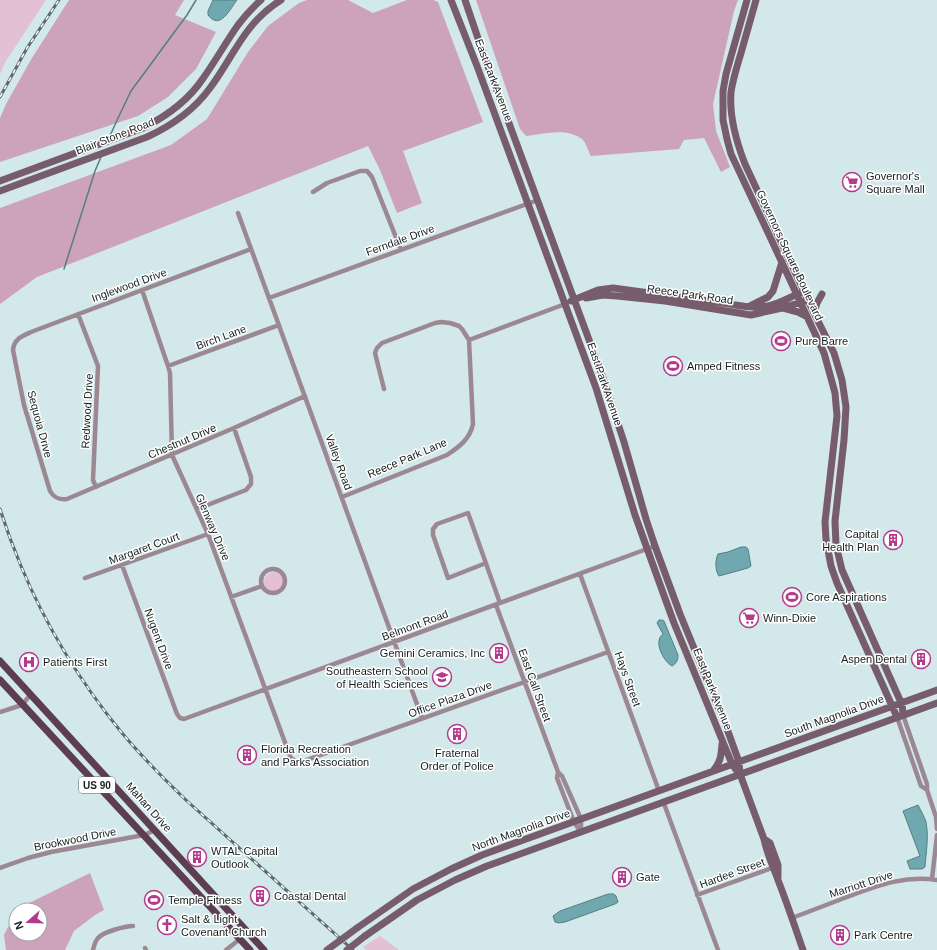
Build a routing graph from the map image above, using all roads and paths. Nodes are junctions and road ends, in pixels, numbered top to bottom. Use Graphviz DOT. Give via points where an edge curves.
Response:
graph roads {
  1 [pos="261,0"];
  2 [pos="280,0"];
  3 [pos="451,0"];
  4 [pos="465,0"];
  5 [pos="747,0"];
  6 [pos="756,0"];
  7 [pos="745,164"];
  8 [pos="737,167"];
  9 [pos="0,181"];
  10 [pos="0,191"];
  11 [pos="313,192"];
  12 [pos="538,200"];
  13 [pos="528,203"];
  14 [pos="238,213"];
  15 [pos="251,250"];
  16 [pos="401,250"];
  17 [pos="782,262"];
  18 [pos="142,290"];
  19 [pos="804,291"];
  20 [pos="797,294"];
  21 [pos="822,294"];
  22 [pos="269,298"];
  23 [pos="574,300"];
  24 [pos="808,300"];
  25 [pos="800,302"];
  26 [pos="565,304"];
  27 [pos="748,307"];
  28 [pos="782,308"];
  29 [pos="814,313"];
  30 [pos="78,314"];
  31 [pos="806,316"];
  32 [pos="279,325"];
  33 [pos="469,340"];
  34 [pos="15,342"];
  35 [pos="837,363"];
  36 [pos="168,366"];
  37 [pos="828,366"];
  38 [pos="384,389"];
  39 [pos="305,396"];
  40 [pos="234,428"];
  41 [pos="172,454"];
  42 [pos="842,456"];
  43 [pos="832,459"];
  44 [pos="841,465"];
  45 [pos="96,487"];
  46 [pos="342,497"];
  47 [pos="65,500"];
  48 [pos="197,509"];
  49 [pos="208,534"];
  50 [pos="835,539"];
  51 [pos="826,540"];
  52 [pos="655,546"];
  53 [pos="647,549"];
  54 [pos="486,563"];
  55 [pos="122,565"];
  56 [pos="580,574"];
  57 [pos="85,578"];
  58 [pos="262,586"];
  59 [pos="231,597"];
  60 [pos="498,604"];
  61 [pos="860,610"];
  62 [pos="851,614"];
  63 [pos="394,642"];
  64 [pos="608,652"];
  65 [pos="0,661"];
  66 [pos="0,680"];
  67 [pos="524,682"];
  68 [pos="266,689"];
  69 [pos="937,690"];
  70 [pos="31,694"];
  71 [pos="937,702"];
  72 [pos="902,703"];
  73 [pos="22,705"];
  74 [pos="892,707"];
  75 [pos="0,712"];
  76 [pos="900,716"];
  77 [pos="180,718"];
  78 [pos="422,718"];
  79 [pos="723,742"];
  80 [pos="92,762"];
  81 [pos="298,763"];
  82 [pos="735,763"];
  83 [pos="82,769"];
  84 [pos="713,771"];
  85 [pos="558,772"];
  86 [pos="740,774"];
  87 [pos="659,791"];
  88 [pos="663,801"];
  89 [pos="577,821"];
  90 [pos="937,829"];
  91 [pos="154,830"];
  92 [pos="581,832"];
  93 [pos="937,835"];
  94 [pos="144,836"];
  95 [pos="764,839"];
  96 [pos="482,855"];
  97 [pos="486,866"];
  98 [pos="0,868"];
  99 [pos="772,868"];
  100 [pos="198,877"];
  101 [pos="778,879"];
  102 [pos="935,880"];
  103 [pos="189,884"];
  104 [pos="406,894"];
  105 [pos="698,895"];
  106 [pos="411,904"];
  107 [pos="792,918"];
  108 [pos="132,926"];
  109 [pos="240,939"];
  110 [pos="93,950"];
  111 [pos="226,950"];
  112 [pos="250,950"];
  113 [pos="264,950"];
  114 [pos="327,950"];
  115 [pos="347,950"];
  116 [pos="718,950"];
  117 [pos="803,950"];
  1 -- 9 [label="main road, Blair Stone Road" via="237,26 204,78 171,111 143,128"];
  2 -- 10 [label="main road, Blair Stone Road" via="248,29 209,89 191,108 163,130"];
  3 -- 13 [label="main road, East Park Avenue"];
  4 -- 12 [label="main road, East Park Avenue"];
  5 -- 8 [label="main road, Governors Square Boulevard" via="723,91 723,120 731,154"];
  6 -- 7 [label="main road, Governors Square Boulevard" via="732,92 733,127"];
  7 -- 8 [label="main road"];
  7 -- 19 [label="main road, Governors Square Boulevard"];
  8 -- 17 [label="main road, Governors Square Boulevard"];
  11 -- 16 [label="street" via="327,182 367,171 372,177"];
  12 -- 13 [label="street, Ferndale Drive"];
  12 -- 23 [label="main road, East Park Avenue"];
  13 -- 16 [label="street, Ferndale Drive"];
  13 -- 26 [label="main road, East Park Avenue"];
  14 -- 15 [label="street, Valley Road"];
  15 -- 18 [label="street, Inglewood Drive"];
  15 -- 22 [label="street, Valley Road"];
  16 -- 22 [label="street, Ferndale Drive"];
  17 -- 20 [label="main road, Governors Square Boulevard"];
  17 -- 27 [label="main road" via="773,291 762,301"];
  18 -- 30 [label="street, Inglewood Drive"];
  18 -- 36 [label="street, Glenway Drive"];
  19 -- 20 [label="main road"];
  19 -- 24 [label="main road, Governors Square Boulevard"];
  20 -- 25 [label="main road, Governors Square Boulevard"];
  20 -- 27 [label="main road, Reece Park Road" via="769,306"];
  21 -- 29 [label="main road"];
  22 -- 32 [label="street, Valley Road"];
  23 -- 26 [label="main road, Reece Park Road"];
  23 -- 27 [label="main road, Reece Park Road" via="598,290 614,288"];
  23 -- 28 [label="main road, Reece Park Road" via="611,295 751,315"];
  23 -- 52 [label="main road, East Park Avenue" via="609,396"];
  24 -- 25 [label="main road"];
  24 -- 29 [label="main road, Governors Square Boulevard"];
  25 -- 28 [label="main road, Reece Park Road"];
  25 -- 31 [label="main road, Governors Square Boulevard"];
  26 -- 33 [label="street"];
  26 -- 53 [label="main road, East Park Avenue" via="596,388"];
  28 -- 31 [label="main road"];
  29 -- 35 [label="main road, Governors Square Boulevard"];
  30 -- 34 [label="street, Inglewood Drive" via="31,332"];
  30 -- 45 [label="street, Redwood Drive" via="98,366 93,480"];
  31 -- 37 [label="main road, Governors Square Boulevard"];
  32 -- 36 [label="street, Birch Lane"];
  32 -- 39 [label="street, Valley Road"];
  33 -- 38 [label="street" via="458,326 441,322 382,343 376,353"];
  33 -- 46 [label="street, Reece Park Lane" via="473,424 463,443 447,455"];
  34 -- 47 [label="street, Sequoia Drive" via="13,350 24,405 50,491 52,496"];
  35 -- 37 [label="main road"];
  35 -- 42 [label="main road, Governors Square Boulevard" via="846,407"];
  36 -- 41 [label="street, Glenway Drive"];
  37 -- 43 [label="main road, Governors Square Boulevard" via="835,393 837,416"];
  39 -- 40 [label="street, Chestnut Drive"];
  39 -- 46 [label="street, Valley Road"];
  40 -- 41 [label="street, Chestnut Drive"];
  40 -- 48 [label="street" via="251,477 251,484 246,490"];
  41 -- 45 [label="street, Chestnut Drive"];
  41 -- 48 [label="street, Glenway Drive"];
  42 -- 43 [label="main road"];
  42 -- 44 [label="main road, Governors Square Boulevard"];
  43 -- 44 [label="main road"];
  43 -- 51 [label="main road, Governors Square Boulevard" via="825,522"];
  44 -- 50 [label="main road, Governors Square Boulevard"];
  45 -- 47 [label="street, Chestnut Drive"];
  46 -- 63 [label="street, Valley Road"];
  48 -- 49 [label="street, Glenway Drive"];
  49 -- 55 [label="street, Margaret Court"];
  49 -- 59 [label="street, Glenway Drive"];
  50 -- 51 [label="main road"];
  50 -- 61 [label="main road, Governors Square Boulevard" via="842,570"];
  51 -- 62 [label="main road, Governors Square Boulevard" via="831,566"];
  52 -- 53 [label="street, Belmont Road"];
  52 -- 82 [label="main road, East Park Avenue" via="726,726"];
  53 -- 56 [label="street, Belmont Road"];
  53 -- 79 [label="main road, East Park Avenue"];
  54 -- 54 [label="street, East Call Street" via="468,513 437,524 433,529 448,578"];
  54 -- 60 [label="street, East Call Street"];
  55 -- 57 [label="street, Margaret Court"];
  55 -- 77 [label="street, Nugent Drive"];
  56 -- 60 [label="street, Belmont Road"];
  56 -- 64 [label="street, Hays Street"];
  58 -- 58 [label="street" via="269,592 278,592 285,586 286,579 278,569 269,569 261,579"];
  58 -- 59 [label="street"];
  59 -- 68 [label="street, Glenway Drive"];
  60 -- 63 [label="street, Belmont Road"];
  60 -- 67 [label="street, East Call Street"];
  61 -- 62 [label="main road"];
  61 -- 72 [label="main road, Governors Square Boulevard"];
  62 -- 74 [label="main road, Governors Square Boulevard"];
  63 -- 68 [label="street, Belmont Road"];
  63 -- 78 [label="street, Valley Road"];
  64 -- 67 [label="street, Office Plaza Drive"];
  64 -- 87 [label="street, Hays Street"];
  65 -- 70 [label="main road, Mahan Drive / US 90"];
  66 -- 73 [label="main road, Mahan Drive / US 90"];
  67 -- 78 [label="street, Office Plaza Drive"];
  67 -- 85 [label="street, East Call Street"];
  68 -- 77 [label="street, Belmont Road" via="184,719"];
  68 -- 81 [label="street, Glenway Drive" via="290,756"];
  69 -- 72 [label="main road, South Magnolia Drive"];
  70 -- 73 [label="street"];
  70 -- 80 [label="main road, Mahan Drive / US 90"];
  71 -- 76 [label="main road, South Magnolia Drive"];
  72 -- 74 [label="main road, South Magnolia Drive"];
  72 -- 76 [label="main road, Governors Square Boulevard"];
  73 -- 75 [label="street"];
  73 -- 83 [label="main road, Mahan Drive / US 90"];
  74 -- 76 [label="main road, Governors Square Boulevard"];
  74 -- 82 [label="main road, South Magnolia Drive"];
  76 -- 86 [label="main road, South Magnolia Drive"];
  76 -- 90 [label="street, Governors Square Boulevard" via="921,786 927,790 936,816"];
  78 -- 81 [label="street, Office Plaza Drive"];
  79 -- 82 [label="main road, East Park Avenue"];
  79 -- 84 [label="main road" via="721,759"];
  80 -- 83 [label="main road"];
  80 -- 91 [label="main road, Mahan Drive / US 90"];
  82 -- 84 [label="main road, North Magnolia Drive"];
  82 -- 86 [label="main road, East Park Avenue"];
  83 -- 94 [label="main road, Mahan Drive / US 90"];
  84 -- 87 [label="main road, North Magnolia Drive"];
  85 -- 89 [label="street, East Call Street" via="562,776"];
  85 -- 89 [label="street, East Call Street" via="557,778"];
  86 -- 88 [label="main road, North Magnolia Drive"];
  86 -- 95 [label="main road, East Park Avenue"];
  87 -- 89 [label="main road, North Magnolia Drive"];
  88 -- 92 [label="main road, North Magnolia Drive"];
  88 -- 105 [label="street"];
  89 -- 92 [label="street, East Call Street"];
  89 -- 96 [label="main road, North Magnolia Drive"];
  91 -- 94 [label="street, Brookwood Drive"];
  91 -- 100 [label="main road, Mahan Drive / US 90"];
  92 -- 97 [label="main road, North Magnolia Drive"];
  93 -- 102 [label="street"];
  94 -- 98 [label="street, Brookwood Drive" via="51,852"];
  94 -- 103 [label="main road, Mahan Drive / US 90"];
  95 -- 99 [label="main road, East Park Avenue"];
  95 -- 101 [label="main road, East Park Avenue" via="770,843 778,865"];
  96 -- 97 [label="main road"];
  96 -- 104 [label="main road, North Magnolia Drive" via="448,870"];
  97 -- 106 [label="main road, North Magnolia Drive"];
  99 -- 101 [label="main road, East Park Avenue"];
  99 -- 105 [label="street, Hardee Street"];
  100 -- 103 [label="main road"];
  100 -- 113 [label="main road, Mahan Drive / US 90"];
  101 -- 107 [label="main road, East Park Avenue"];
  102 -- 107 [label="street, Marriott Drive" via="923,878 893,882"];
  103 -- 109 [label="main road, Mahan Drive / US 90"];
  104 -- 106 [label="main road"];
  104 -- 114 [label="main road, North Magnolia Drive, bridge"];
  105 -- 116 [label="street"];
  106 -- 115 [label="main road, North Magnolia Drive, bridge"];
  107 -- 117 [label="main road, East Park Avenue"];
  108 -- 110 [label="street" via="102,935 96,941"];
  109 -- 111 [label="street"];
  109 -- 112 [label="main road, Mahan Drive / US 90"];
}
